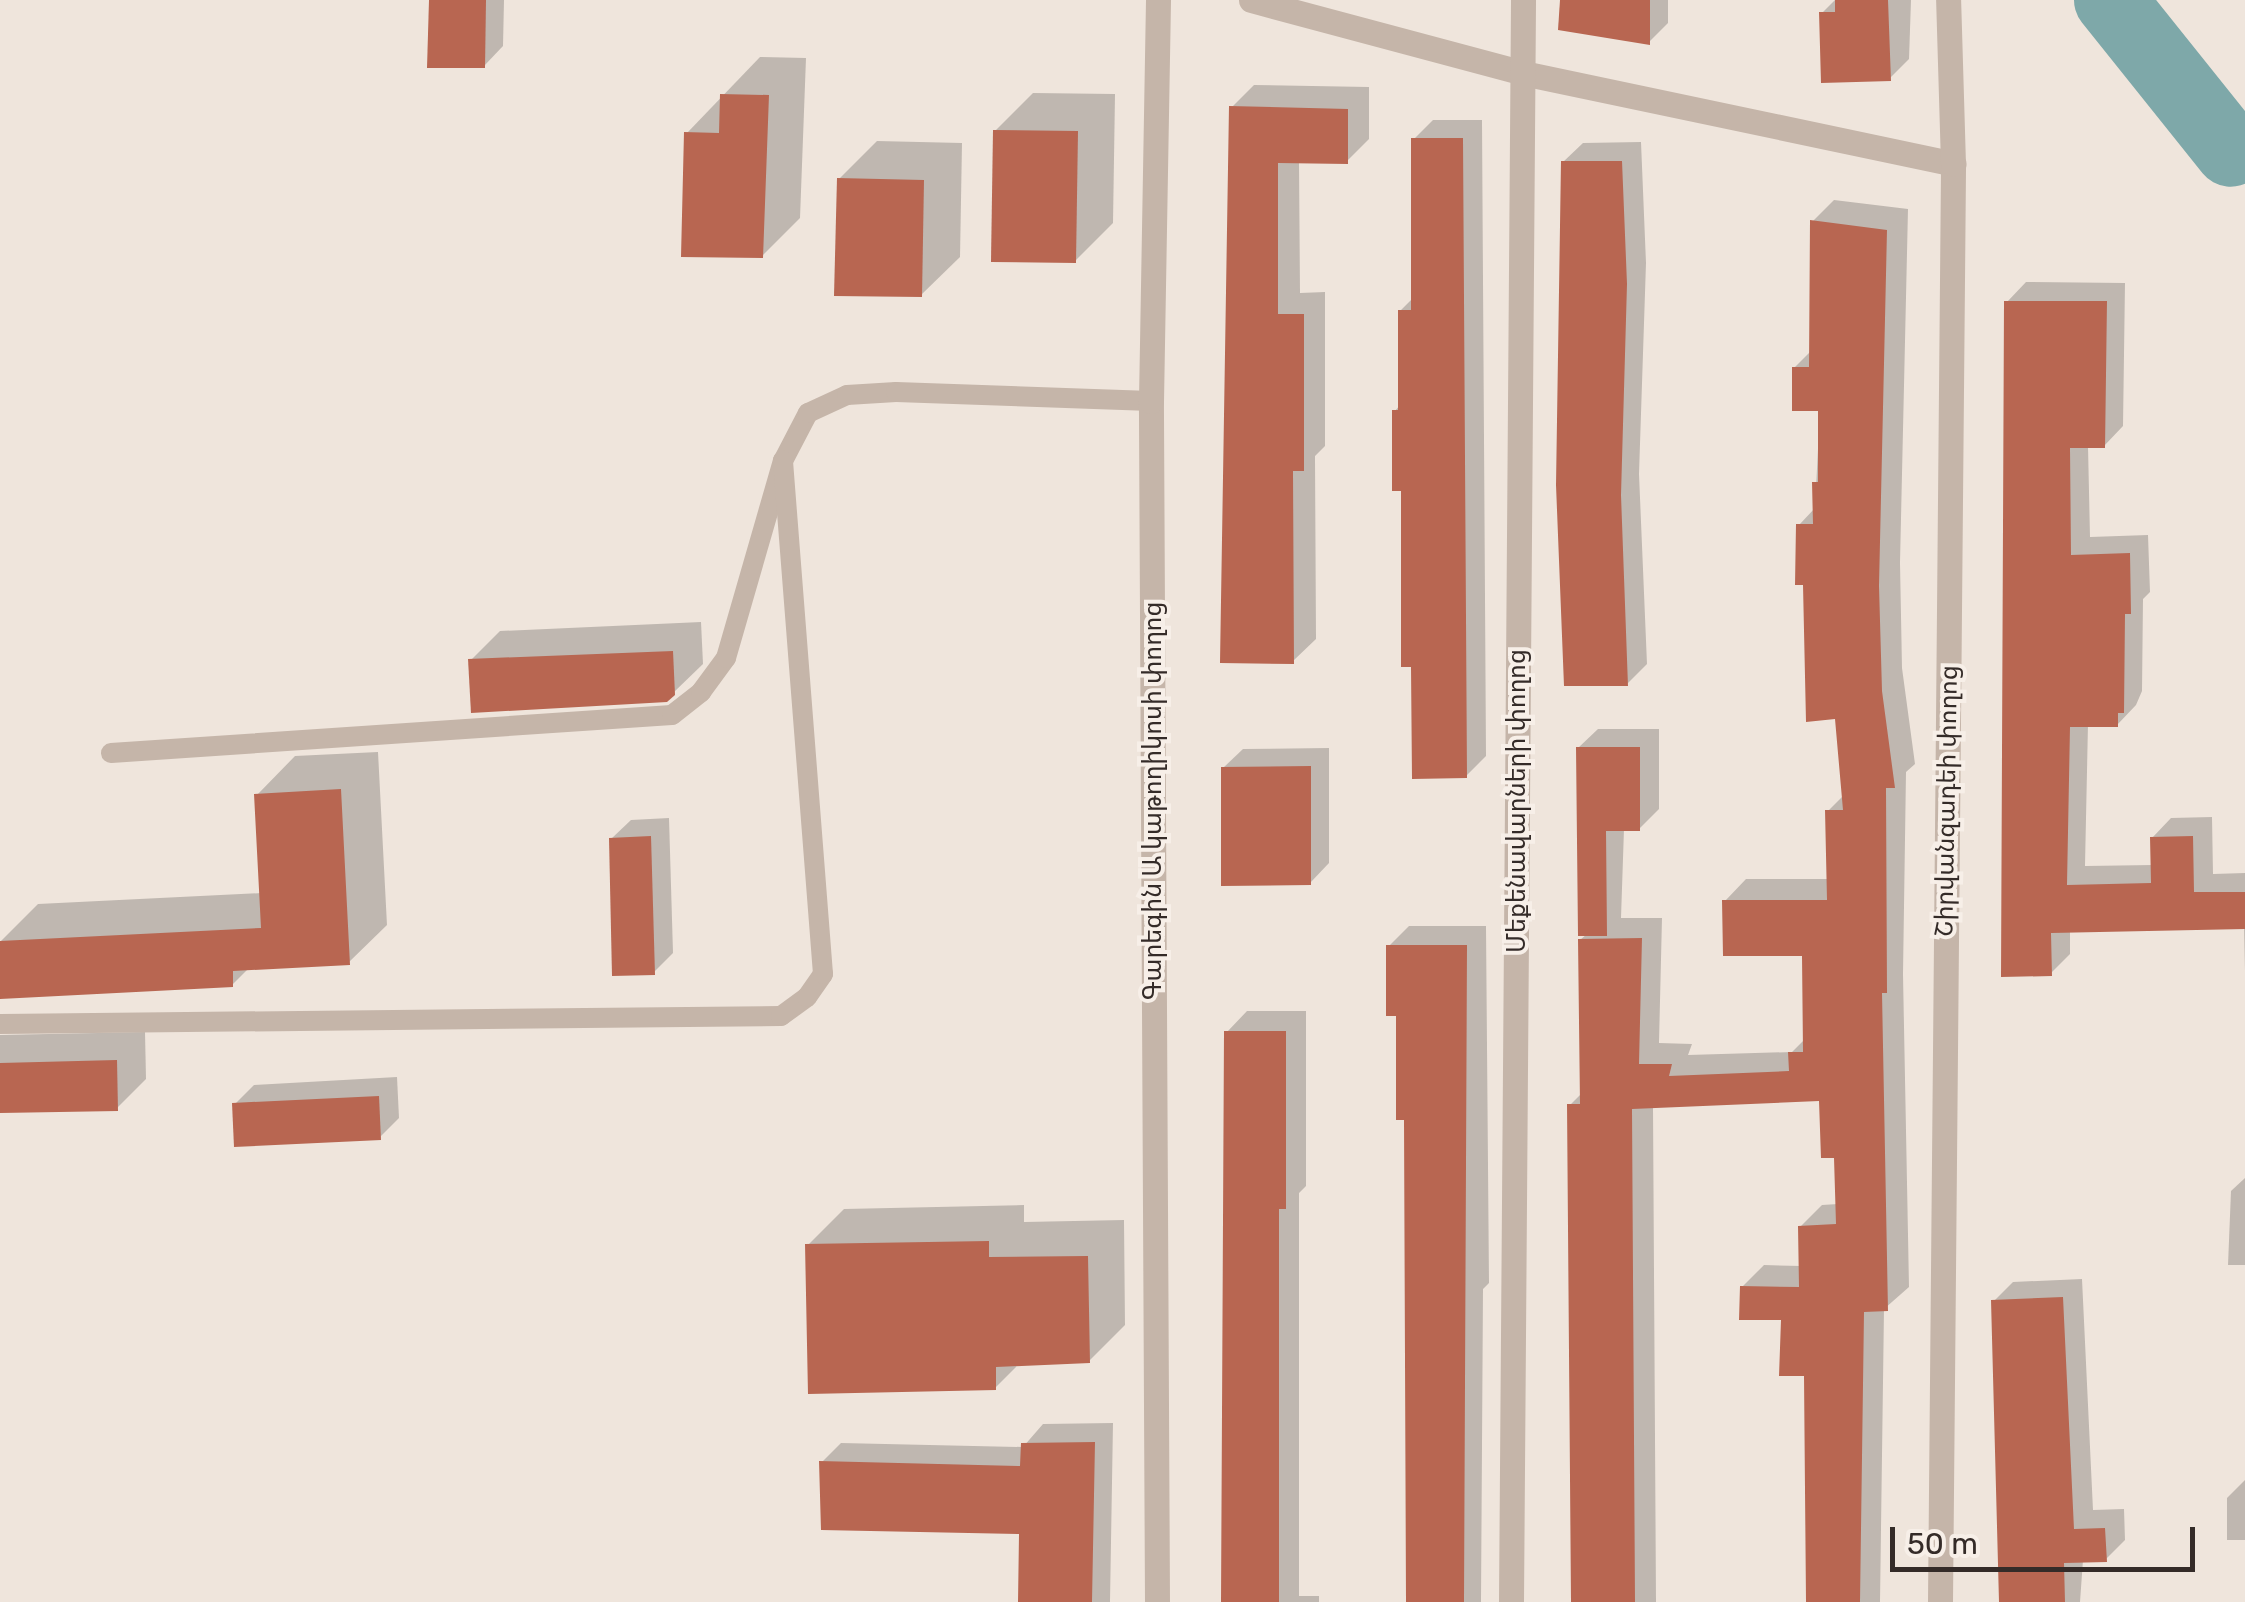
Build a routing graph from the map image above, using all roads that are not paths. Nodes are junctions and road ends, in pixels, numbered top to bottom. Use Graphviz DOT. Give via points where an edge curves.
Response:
graph roads {
  1 [pos="1158,0"];
  2 [pos="1251,0"];
  3 [pos="1523,0"];
  4 [pos="1948,0"];
  5 [pos="1523,73"];
  6 [pos="1953,164"];
  7 [pos="1151,401"];
  8 [pos="783,461"];
  9 [pos="111,753"];
  10 [pos="0,1024"];
  11 [pos="1157,1602"];
  12 [pos="1511,1602"];
  13 [pos="1940,1602"];
  1 -- 7 [label="street, Գարեգին Ա կաթողիկոսի փողոց"];
  2 -- 5 [label="street"];
  3 -- 5 [label="street, Մեքենավարների փողոց"];
  4 -- 6 [label="street, Շիրվանզադեի փողոց"];
  5 -- 6 [label="street"];
  5 -- 12 [label="street, Մեքենավարների փողոց"];
  6 -- 13 [label="street, Շիրվանզադեի փողոց"];
  7 -- 8 [label="lane" via="846,396 808,412"];
  7 -- 11 [label="street, Գարեգին Ա կաթողիկոսի փողոց"];
  8 -- 9 [label="lane" via="726,658 701,692 672,714"];
  8 -- 10 [label="lane" via="823,974 807,997 780,1016"];
}
